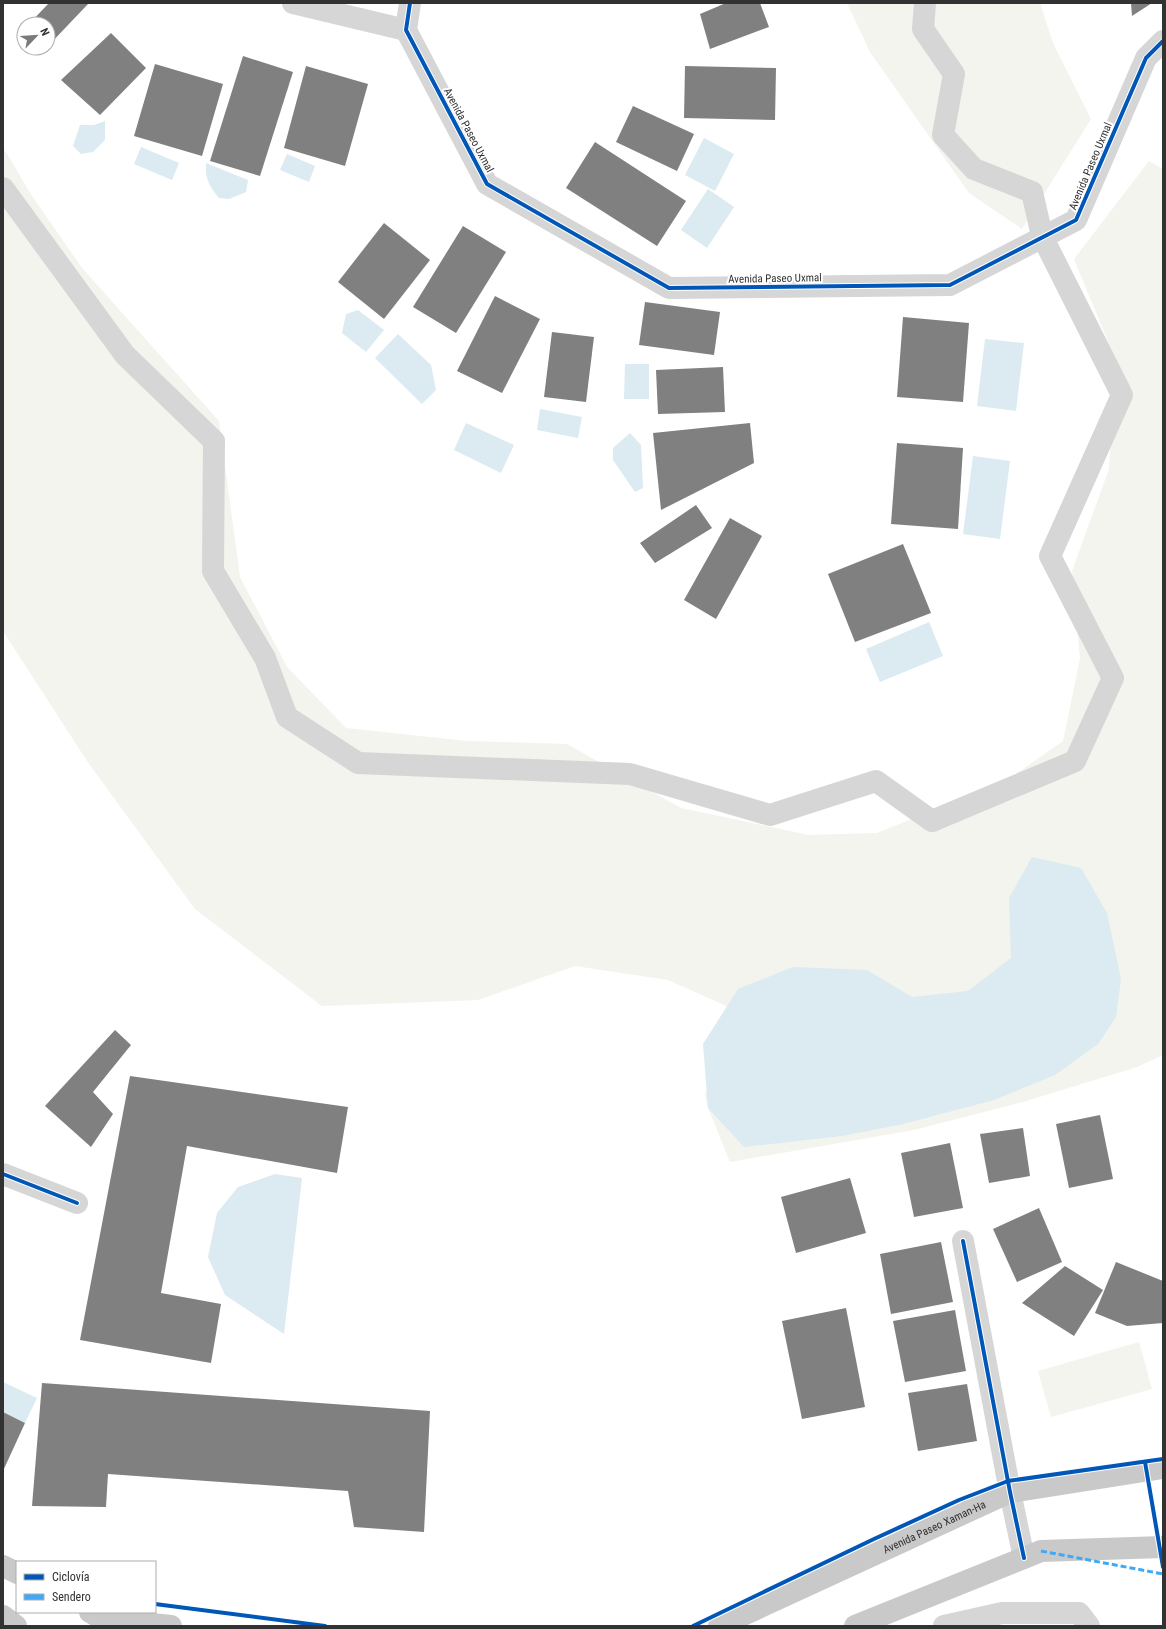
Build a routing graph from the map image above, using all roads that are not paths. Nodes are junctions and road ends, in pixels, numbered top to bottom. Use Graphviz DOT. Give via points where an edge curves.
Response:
graph roads {
  1 [pos="293,3"];
  2 [pos="410,3"];
  3 [pos="925,3"];
  4 [pos="406,30"];
  5 [pos="1163,41"];
  6 [pos="3,188"];
  7 [pos="1042,236"];
  8 [pos="3,1174"];
  9 [pos="77,1203"];
  10 [pos="963,1241"];
  11 [pos="1163,1468"];
  12 [pos="1010,1492"];
  13 [pos="1163,1547"];
  14 [pos="1024,1558"];
  15 [pos="3,1566"];
  16 [pos="16,1572"];
  17 [pos="92,1613"];
  18 [pos="3,1616"];
  19 [pos="16,1626"];
  20 [pos="171,1626"];
  21 [pos="719,1626"];
  22 [pos="855,1626"];
  23 [pos="944,1626"];
  24 [pos="1089,1626"];
  1 -- 4 [label="street"];
  2 -- 4 [label="street"];
  3 -- 7 [label="street" via="923,29 954,74 942,135 974,169 1032,192"];
  4 -- 7 [label="street, Avenida Paseo Uxmal" via="487,184 669,288 950,285"];
  5 -- 7 [label="street, Avenida Paseo Uxmal" via="1146,58 1076,220"];
  6 -- 7 [label="street" via="125,355 214,441 213,572 265,658 287,717 358,763 630,774 770,815 876,781 932,821 1075,761 1113,678 1050,556 1122,395"];
  8 -- 9 [label="street"];
  10 -- 12 [label="street"];
  11 -- 12 [label="main road, Avenida Paseo Xaman-Ha"];
  12 -- 14 [label="street"];
  12 -- 21 [label="main road, Avenida Paseo Xaman-Ha"];
  13 -- 14 [label="main road" via="1040,1552"];
  14 -- 22 [label="main road"];
  15 -- 16 [label="main road"];
  17 -- 20 [label="main road" via="102,1619"];
  18 -- 19 [label="main road"];
  23 -- 24 [label="street" via="1002,1613 1079,1613"];
}
